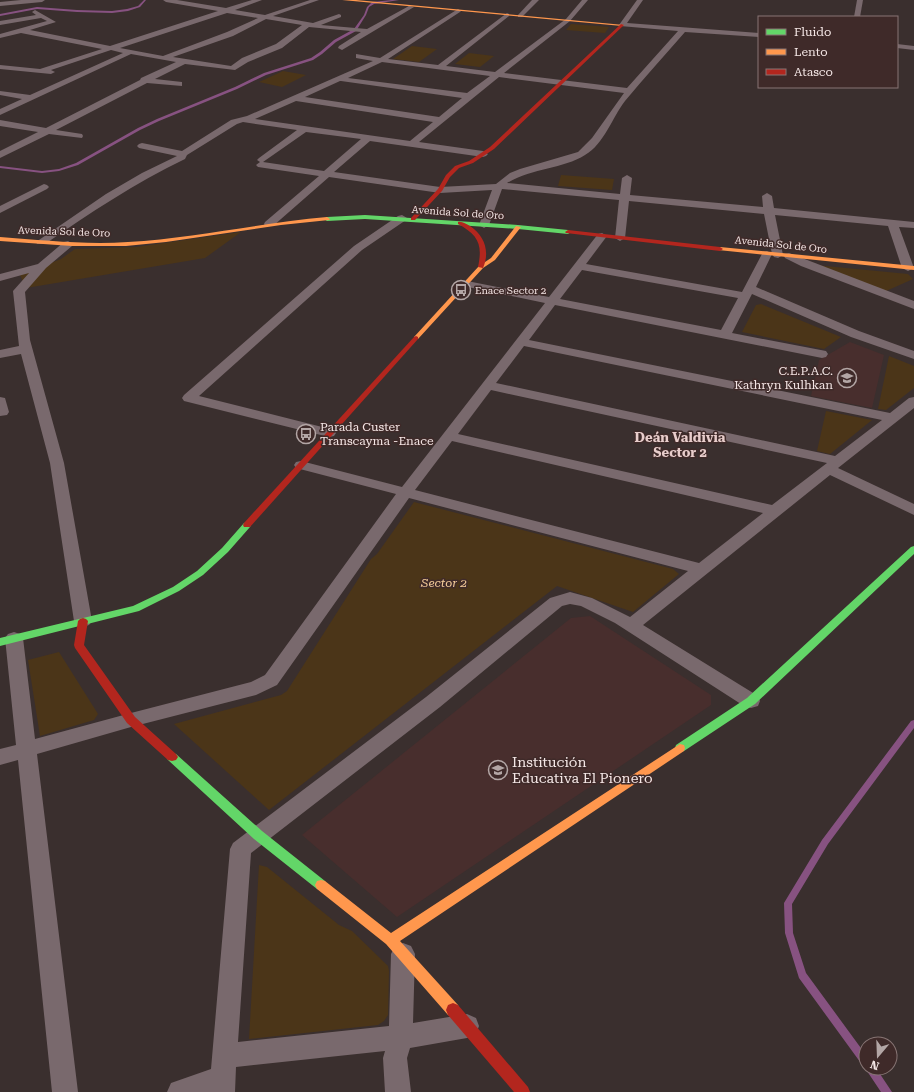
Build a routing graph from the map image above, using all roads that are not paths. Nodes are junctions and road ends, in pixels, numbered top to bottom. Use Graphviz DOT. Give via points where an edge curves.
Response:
graph roads {
  1 [pos="42,0"];
  2 [pos="166,0"];
  3 [pos="259,0"];
  4 [pos="316,0"];
  5 [pos="344,0"];
  6 [pos="536,0"];
  7 [pos="585,0"];
  8 [pos="640,0"];
  9 [pos="852,0"];
  10 [pos="860,0"];
  11 [pos="24,1"];
  12 [pos="0,4"];
  13 [pos="406,7"];
  14 [pos="225,10"];
  15 [pos="458,11"];
  16 [pos="35,12"];
  17 [pos="507,15"];
  18 [pos="42,16"];
  19 [pos="339,16"];
  20 [pos="520,16"];
  21 [pos="857,16"];
  22 [pos="265,18"];
  23 [pos="568,20"];
  24 [pos="0,23"];
  25 [pos="310,25"];
  26 [pos="622,25"];
  27 [pos="683,30"];
  28 [pos="23,31"];
  29 [pos="368,31"];
  30 [pos="758,35"];
  31 [pos="0,36"];
  32 [pos="898,47"];
  33 [pos="108,48"];
  34 [pos="342,48"];
  35 [pos="914,49"];
  36 [pos="130,52"];
  37 [pos="358,56"];
  38 [pos="162,58"];
  39 [pos="381,60"];
  40 [pos="182,62"];
  41 [pos="0,67"];
  42 [pos="440,67"];
  43 [pos="40,71"];
  44 [pos="497,74"];
  45 [pos="80,75"];
  46 [pos="341,79"];
  47 [pos="144,80"];
  48 [pos="560,83"];
  49 [pos="180,84"];
  50 [pos="630,91"];
  51 [pos="0,93"];
  52 [pos="469,96"];
  53 [pos="31,98"];
  54 [pos="295,98"];
  55 [pos="0,112"];
  56 [pos="240,120"];
  57 [pos="440,120"];
  58 [pos="0,123"];
  59 [pos="304,130"];
  60 [pos="47,131"];
  61 [pos="79,136"];
  62 [pos="367,138"];
  63 [pos="412,144"];
  64 [pos="142,146"];
  65 [pos="183,154"];
  66 [pos="483,154"];
  67 [pos="0,155"];
  68 [pos="326,174"];
  69 [pos="627,178"];
  70 [pos="44,187"];
  71 [pos="498,187"];
  72 [pos="440,190"];
  73 [pos="767,196"];
  74 [pos="623,197"];
  75 [pos="0,210"];
  76 [pos="769,212"];
  77 [pos="407,219"];
  78 [pos="460,223"];
  79 [pos="892,223"];
  80 [pos="269,224"];
  81 [pos="484,225"];
  82 [pos="914,225"];
  83 [pos="518,227"];
  84 [pos="602,236"];
  85 [pos="620,238"];
  86 [pos="0,239"];
  87 [pos="41,242"];
  88 [pos="68,244"];
  89 [pos="778,255"];
  90 [pos="42,266"];
  91 [pos="580,266"];
  92 [pos="481,268"];
  93 [pos="911,268"];
  94 [pos="0,278"];
  95 [pos="467,284"];
  96 [pos="748,293"];
  97 [pos="553,301"];
  98 [pos="914,305"];
  99 [pos="725,335"];
  100 [pos="521,342"];
  101 [pos="26,349"];
  102 [pos="0,354"];
  103 [pos="822,354"];
  104 [pos="914,355"];
  105 [pos="489,386"];
  106 [pos="0,401"];
  107 [pos="914,401"];
  108 [pos="0,412"];
  109 [pos="893,418"];
  110 [pos="329,433"];
  111 [pos="448,436"];
  112 [pos="301,465"];
  113 [pos="833,465"];
  114 [pos="405,493"];
  115 [pos="914,510"];
  116 [pos="776,511"];
  117 [pos="914,549"];
  118 [pos="701,569"];
  119 [pos="83,621"];
  120 [pos="630,626"];
  121 [pos="7,640"];
  122 [pos="751,701"];
  123 [pos="131,720"];
  124 [pos="27,750"];
  125 [pos="0,757"];
  126 [pos="258,835"];
  127 [pos="397,946"];
  128 [pos="467,1026"];
  129 [pos="401,1037"];
  130 [pos="224,1075"];
  131 [pos="65,1092"];
  132 [pos="180,1092"];
  133 [pos="398,1092"];
  134 [pos="523,1092"];
  1 -- 11 [label="street"];
  2 -- 14 [label="street"];
  3 -- 14 [label="street"];
  4 -- 22 [label="street"];
  5 -- 13 [label="street"];
  6 -- 20 [label="street"];
  7 -- 23 [label="street"];
  8 -- 26 [label="street"];
  9 -- 10 [label="street"];
  10 -- 21 [label="street"];
  11 -- 12 [label="street"];
  13 -- 15 [label="street"];
  13 -- 29 [label="street"];
  14 -- 22 [label="street"];
  14 -- 33 [label="street"];
  15 -- 17 [label="street"];
  15 -- 39 [label="street"];
  16 -- 18 [label="street"];
  17 -- 20 [label="street"];
  17 -- 42 [label="street"];
  18 -- 24 [label="street"];
  18 -- 28 [label="street" via="53,22"];
  19 -- 25 [label="street"];
  20 -- 23 [label="street"];
  22 -- 25 [label="street"];
  22 -- 38 [label="street" via="230,34"];
  23 -- 26 [label="street"];
  23 -- 44 [label="street"];
  25 -- 29 [label="street"];
  25 -- 40 [label="street" via="279,46 232,68"];
  26 -- 27 [label="street"];
  26 -- 48 [label="street"];
  27 -- 30 [label="street"];
  27 -- 50 [label="street"];
  28 -- 31 [label="street"];
  28 -- 33 [label="street"];
  29 -- 34 [label="street"];
  32 -- 35 [label="street"];
  33 -- 36 [label="street"];
  33 -- 43 [label="street"];
  36 -- 38 [label="street"];
  36 -- 45 [label="street"];
  37 -- 39 [label="street"];
  38 -- 40 [label="street"];
  39 -- 42 [label="street"];
  39 -- 46 [label="street"];
  40 -- 47 [label="street"];
  41 -- 43 [label="street"];
  42 -- 44 [label="street"];
  43 -- 45 [label="street"];
  44 -- 48 [label="street"];
  44 -- 52 [label="street"];
  45 -- 53 [label="street"];
  46 -- 52 [label="street"];
  46 -- 54 [label="street"];
  47 -- 49 [label="street"];
  47 -- 60 [label="street"];
  48 -- 50 [label="street"];
  48 -- 66 [label="street"];
  50 -- 71 [label="street" via="581,154 523,171"];
  51 -- 53 [label="street"];
  52 -- 57 [label="street"];
  53 -- 55 [label="street"];
  54 -- 56 [label="street"];
  54 -- 57 [label="street"];
  56 -- 59 [label="street"];
  56 -- 65 [label="street"];
  57 -- 63 [label="street"];
  58 -- 60 [label="street"];
  59 -- 62 [label="street"];
  59 -- 68 [label="street" via="262,162"];
  60 -- 61 [label="street"];
  60 -- 67 [label="street"];
  62 -- 63 [label="street"];
  62 -- 68 [label="street"];
  63 -- 66 [label="street"];
  64 -- 65 [label="street"];
  65 -- 87 [label="street" via="182,157 147,174 95,205"];
  66 -- 72 [label="street" via="457,167"];
  68 -- 72 [label="street"];
  68 -- 80 [label="street"];
  69 -- 74 [label="street"];
  70 -- 75 [label="street"];
  71 -- 72 [label="street"];
  71 -- 74 [label="street"];
  71 -- 81 [label="street"];
  72 -- 77 [label="street"];
  73 -- 76 [label="street"];
  74 -- 76 [label="street"];
  74 -- 85 [label="street"];
  76 -- 79 [label="street"];
  76 -- 89 [label="street"];
  77 -- 78 [label="street, Avenida Sol de Oro"];
  77 -- 80 [label="street, Avenida Sol de Oro" via="342,217"];
  77 -- 110 [label="street" via="358,248 189,398"];
  78 -- 81 [label="street, Avenida Sol de Oro"];
  78 -- 92 [label="street" via="473,231 483,245 485,253"];
  79 -- 82 [label="street"];
  79 -- 93 [label="street"];
  80 -- 88 [label="street, Avenida Sol de Oro" via="142,242"];
  81 -- 83 [label="street, Avenida Sol de Oro"];
  83 -- 84 [label="street, Avenida Sol de Oro"];
  83 -- 92 [label="street" via="493,259"];
  84 -- 85 [label="street, Avenida Sol de Oro"];
  84 -- 91 [label="street"];
  85 -- 89 [label="street, Avenida Sol de Oro"];
  86 -- 87 [label="street, Avenida Sol de Oro"];
  87 -- 88 [label="street, Avenida Sol de Oro"];
  88 -- 90 [label="street"];
  89 -- 93 [label="street, Avenida Sol de Oro"];
  89 -- 96 [label="street"];
  89 -- 98 [label="street"];
  90 -- 94 [label="street"];
  90 -- 101 [label="street" via="19,291"];
  91 -- 96 [label="street"];
  91 -- 97 [label="street"];
  92 -- 95 [label="street"];
  95 -- 97 [label="street"];
  95 -- 110 [label="street"];
  96 -- 99 [label="street"];
  96 -- 104 [label="street"];
  97 -- 99 [label="street"];
  97 -- 100 [label="street"];
  99 -- 103 [label="street"];
  100 -- 105 [label="street"];
  100 -- 109 [label="street"];
  101 -- 102 [label="street"];
  101 -- 119 [label="street" via="57,462"];
  105 -- 111 [label="street"];
  105 -- 113 [label="street"];
  106 -- 108 [label="street"];
  107 -- 109 [label="street"];
  109 -- 113 [label="street"];
  110 -- 112 [label="street"];
  111 -- 114 [label="street"];
  111 -- 116 [label="street"];
  112 -- 114 [label="street"];
  112 -- 119 [label="street" via="225,550 188,582 136,609"];
  113 -- 115 [label="street"];
  113 -- 116 [label="street"];
  114 -- 118 [label="street"];
  114 -- 123 [label="street" via="272,680 256,688"];
  116 -- 118 [label="street"];
  117 -- 122 [label="street"];
  118 -- 120 [label="street"];
  119 -- 121 [label="street"];
  119 -- 123 [label="street" via="80,646"];
  120 -- 122 [label="street"];
  120 -- 126 [label="street" via="586,602 570,598 556,602 433,702"];
  121 -- 124 [label="street"];
  122 -- 127 [label="street"];
  123 -- 124 [label="street"];
  123 -- 126 [label="street"];
  124 -- 125 [label="street"];
  124 -- 131 [label="street"];
  126 -- 127 [label="street"];
  126 -- 130 [label="street" via="241,848"];
  127 -- 128 [label="street"];
  127 -- 129 [label="street"];
  128 -- 129 [label="street"];
  128 -- 134 [label="street"];
  129 -- 130 [label="street"];
  129 -- 133 [label="street" via="395,1058"];
  130 -- 132 [label="street"];
}
